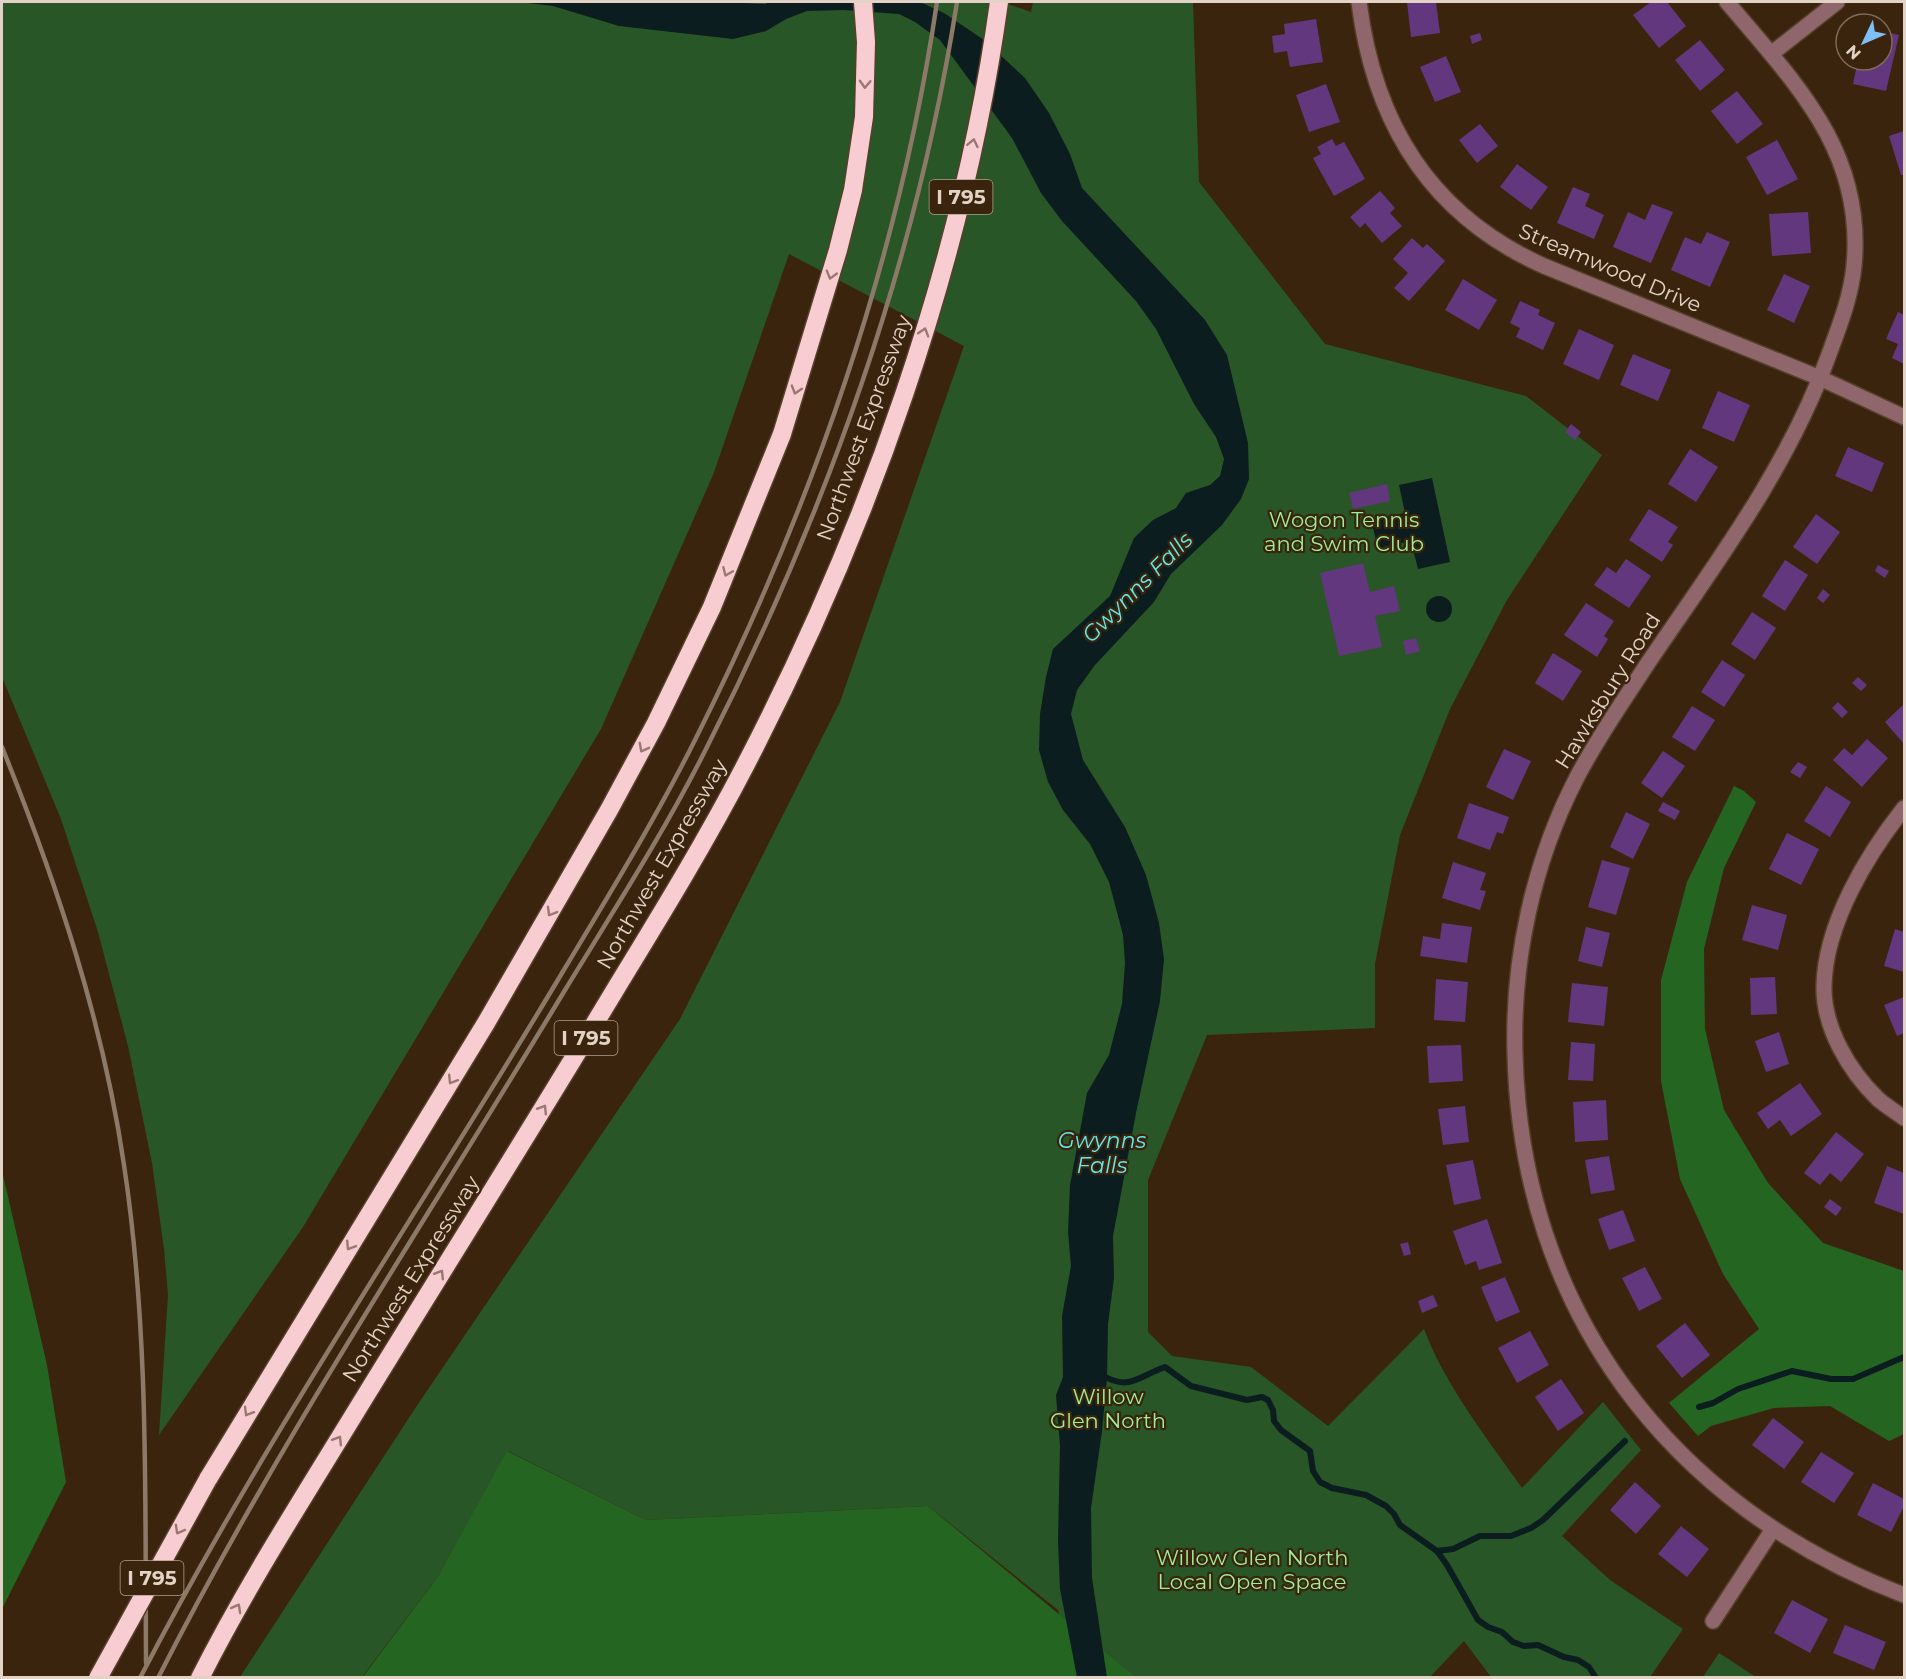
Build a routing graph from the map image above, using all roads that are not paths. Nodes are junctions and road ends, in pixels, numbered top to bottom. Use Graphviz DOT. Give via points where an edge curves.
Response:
graph roads {
  1 [pos="863,2"];
  2 [pos="999,2"];
  3 [pos="1359,2"];
  4 [pos="1727,2"];
  5 [pos="1837,2"];
  6 [pos="1771,54"];
  7 [pos="1820,378"];
  8 [pos="1905,417"];
  9 [pos="1905,808"];
  10 [pos="1905,1118"];
  11 [pos="1773,1529"];
  12 [pos="1905,1595"];
  13 [pos="1713,1621"];
  14 [pos="98,1677"];
  15 [pos="200,1677"];
  1 -- 14 [label="highway, I 795, one-way, bridge" via="864,117 853,190 782,434 712,607 609,810 486,1023 208,1479"];
  15 -- 2 [label="highway, Northwest Expressway / I 795, one-way" via="257,1572 693,861 803,649 876,471 923,335 963,193 991,61"];
  3 -- 7 [label="street, Streamwood Drive" via="1372,74 1386,112 1429,181 1483,233 1518,255"];
  4 -- 6 [label="street, Hawksbury Road"];
  5 -- 6 [label="street"];
  6 -- 7 [label="street, Hawksbury Road" via="1817,112 1843,166 1851,199 1856,234 1854,269 1846,308"];
  7 -- 8 [label="street, Streamwood Drive"];
  7 -- 11 [label="street, Hawksbury Road" via="1753,507 1610,721 1576,779 1537,879 1521,951 1514,1024 1516,1096 1526,1166 1545,1236 1576,1312 1629,1395 1659,1431 1696,1468"];
  9 -- 10 [label="street" via="1864,867 1842,909 1827,954 1824,987 1829,1020 1841,1049 1880,1100"];
  11 -- 12 [label="street, Hawksbury Road" via="1855,1574"];
  11 -- 13 [label="street"];
}
